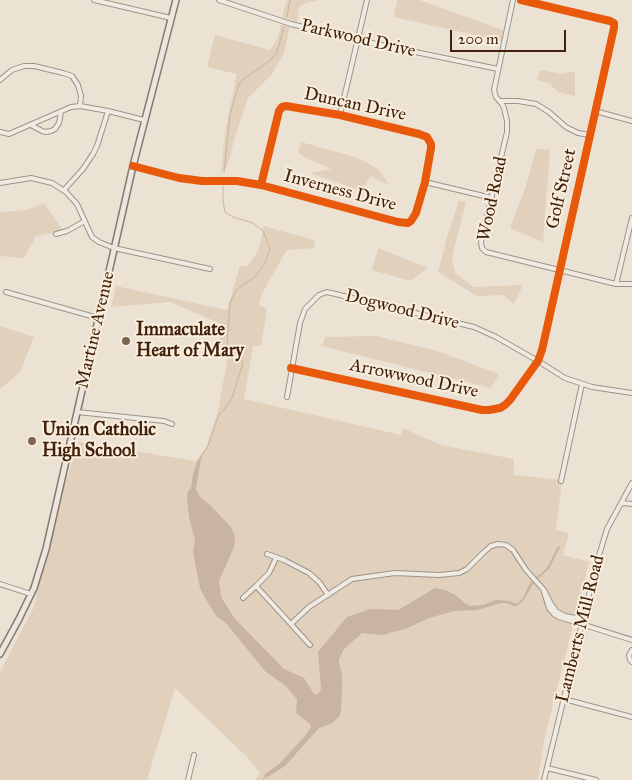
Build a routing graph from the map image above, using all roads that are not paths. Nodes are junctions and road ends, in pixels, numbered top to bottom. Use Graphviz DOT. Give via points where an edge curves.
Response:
graph roads {
  1 [pos="94,0"];
  2 [pos="176,0"];
  3 [pos="219,0"];
  4 [pos="367,0"];
  5 [pos="513,0"];
  6 [pos="521,0"];
  7 [pos="170,18"];
  8 [pos="357,40"];
  9 [pos="498,69"];
  10 [pos="0,80"];
  11 [pos="500,101"];
  12 [pos="80,106"];
  13 [pos="108,111"];
  14 [pos="595,111"];
  15 [pos="61,112"];
  16 [pos="340,115"];
  17 [pos="144,120"];
  18 [pos="632,121"];
  19 [pos="31,125"];
  20 [pos="0,132"];
  21 [pos="590,135"];
  22 [pos="133,166"];
  23 [pos="424,182"];
  24 [pos="0,183"];
  25 [pos="261,185"];
  26 [pos="64,190"];
  27 [pos="492,198"];
  28 [pos="632,218"];
  29 [pos="84,221"];
  30 [pos="56,234"];
  31 [pos="114,248"];
  32 [pos="210,269"];
  33 [pos="559,270"];
  34 [pos="616,284"];
  35 [pos="632,284"];
  36 [pos="6,292"];
  37 [pos="98,318"];
  38 [pos="538,361"];
  39 [pos="291,368"];
  40 [pos="582,384"];
  41 [pos="632,393"];
  42 [pos="287,397"];
  43 [pos="77,412"];
  44 [pos="172,424"];
  45 [pos="560,481"];
  46 [pos="632,483"];
  47 [pos="622,503"];
  48 [pos="632,504"];
  49 [pos="267,554"];
  50 [pos="276,558"];
  51 [pos="0,584"];
  52 [pos="256,586"];
  53 [pos="31,594"];
  54 [pos="328,594"];
  55 [pos="243,598"];
  56 [pos="583,621"];
  57 [pos="291,624"];
  58 [pos="632,640"];
  59 [pos="310,645"];
  60 [pos="632,650"];
  61 [pos="0,654"];
  62 [pos="632,662"];
  63 [pos="564,699"];
  64 [pos="632,717"];
  65 [pos="194,755"];
  66 [pos="547,768"];
  67 [pos="188,780"];
  68 [pos="544,780"];
  69 [pos="596,780"];
  1 -- 7 [label="street"];
  2 -- 7 [label="main road, Martine Avenue"];
  3 -- 8 [label="street, Parkwood Drive" via="291,24"];
  4 -- 8 [label="street"];
  5 -- 9 [label="street, Wood Road"];
  6 -- 14 [label="street, Golf Street" via="614,23"];
  7 -- 17 [label="main road, Martine Avenue"];
  8 -- 9 [label="street, Parkwood Drive"];
  8 -- 16 [label="street"];
  9 -- 11 [label="street, Wood Road" via="494,90"];
  10 -- 12 [label="street" via="12,70 24,66 63,73 72,76 78,85"];
  11 -- 21 [label="street" via="536,104 566,127"];
  11 -- 27 [label="street, Wood Road" via="507,132"];
  12 -- 13 [label="street"];
  12 -- 15 [label="street"];
  13 -- 17 [label="street"];
  13 -- 26 [label="street" via="93,154"];
  14 -- 18 [label="street"];
  14 -- 21 [label="street, Golf Street"];
  15 -- 19 [label="street"];
  15 -- 19 [label="street" via="59,123 51,131 42,131"];
  16 -- 23 [label="street, Duncan Drive" via="427,138 431,148"];
  16 -- 25 [label="street, Duncan Drive" via="282,107"];
  17 -- 22 [label="main road, Martine Avenue"];
  19 -- 20 [label="street" via="9,134"];
  21 -- 33 [label="street, Golf Street"];
  22 -- 25 [label="street, Inverness Drive" via="179,178"];
  22 -- 31 [label="main road, Martine Avenue"];
  23 -- 25 [label="street, Inverness Drive" via="413,218 408,223"];
  23 -- 27 [label="street"];
  24 -- 26 [label="street" via="31,178 52,182"];
  26 -- 29 [label="street" via="77,204"];
  27 -- 33 [label="street, Wood Road" via="481,242 484,250"];
  28 -- 34 [label="street"];
  29 -- 30 [label="street"];
  29 -- 31 [label="street" via="92,237"];
  31 -- 32 [label="street"];
  31 -- 37 [label="main road, Martine Avenue"];
  33 -- 34 [label="street, Wood Road"];
  33 -- 38 [label="street, Golf Street"];
  34 -- 35 [label="street, Wood Road"];
  36 -- 37 [label="street"];
  37 -- 43 [label="main road, Martine Avenue"];
  38 -- 39 [label="street, Arrowwood Drive" via="506,405 488,410"];
  38 -- 39 [label="street, Dogwood Drive" via="468,326 327,292 319,294 304,309"];
  38 -- 40 [label="street, Dogwood Drive" via="565,378"];
  39 -- 42 [label="street, Dogwood Drive"];
  40 -- 41 [label="street, Dogwood Drive"];
  40 -- 45 [label="street"];
  43 -- 44 [label="street"];
  43 -- 53 [label="main road, Martine Avenue" via="46,549"];
  46 -- 47 [label="street, Lamberts Mill Road"];
  47 -- 48 [label="street"];
  47 -- 56 [label="street, Lamberts Mill Road" via="608,529 597,562"];
  49 -- 50 [label="street"];
  50 -- 52 [label="street" via="269,573"];
  50 -- 54 [label="street" via="309,573"];
  51 -- 53 [label="street"];
  52 -- 55 [label="street"];
  52 -- 57 [label="street"];
  53 -- 61 [label="main road, Martine Avenue"];
  54 -- 56 [label="street" via="355,578 395,573 459,573 491,546 498,544 513,550 542,586 554,614"];
  54 -- 57 [label="street"];
  56 -- 58 [label="street"];
  56 -- 63 [label="street, Lamberts Mill Road"];
  57 -- 59 [label="street"];
  60 -- 62 [label="street" via="629,655"];
  63 -- 64 [label="street"];
  63 -- 66 [label="street, Lamberts Mill Road"];
  65 -- 67 [label="street"];
  66 -- 68 [label="street, Lamberts Mill Road"];
  66 -- 69 [label="street"];
}
